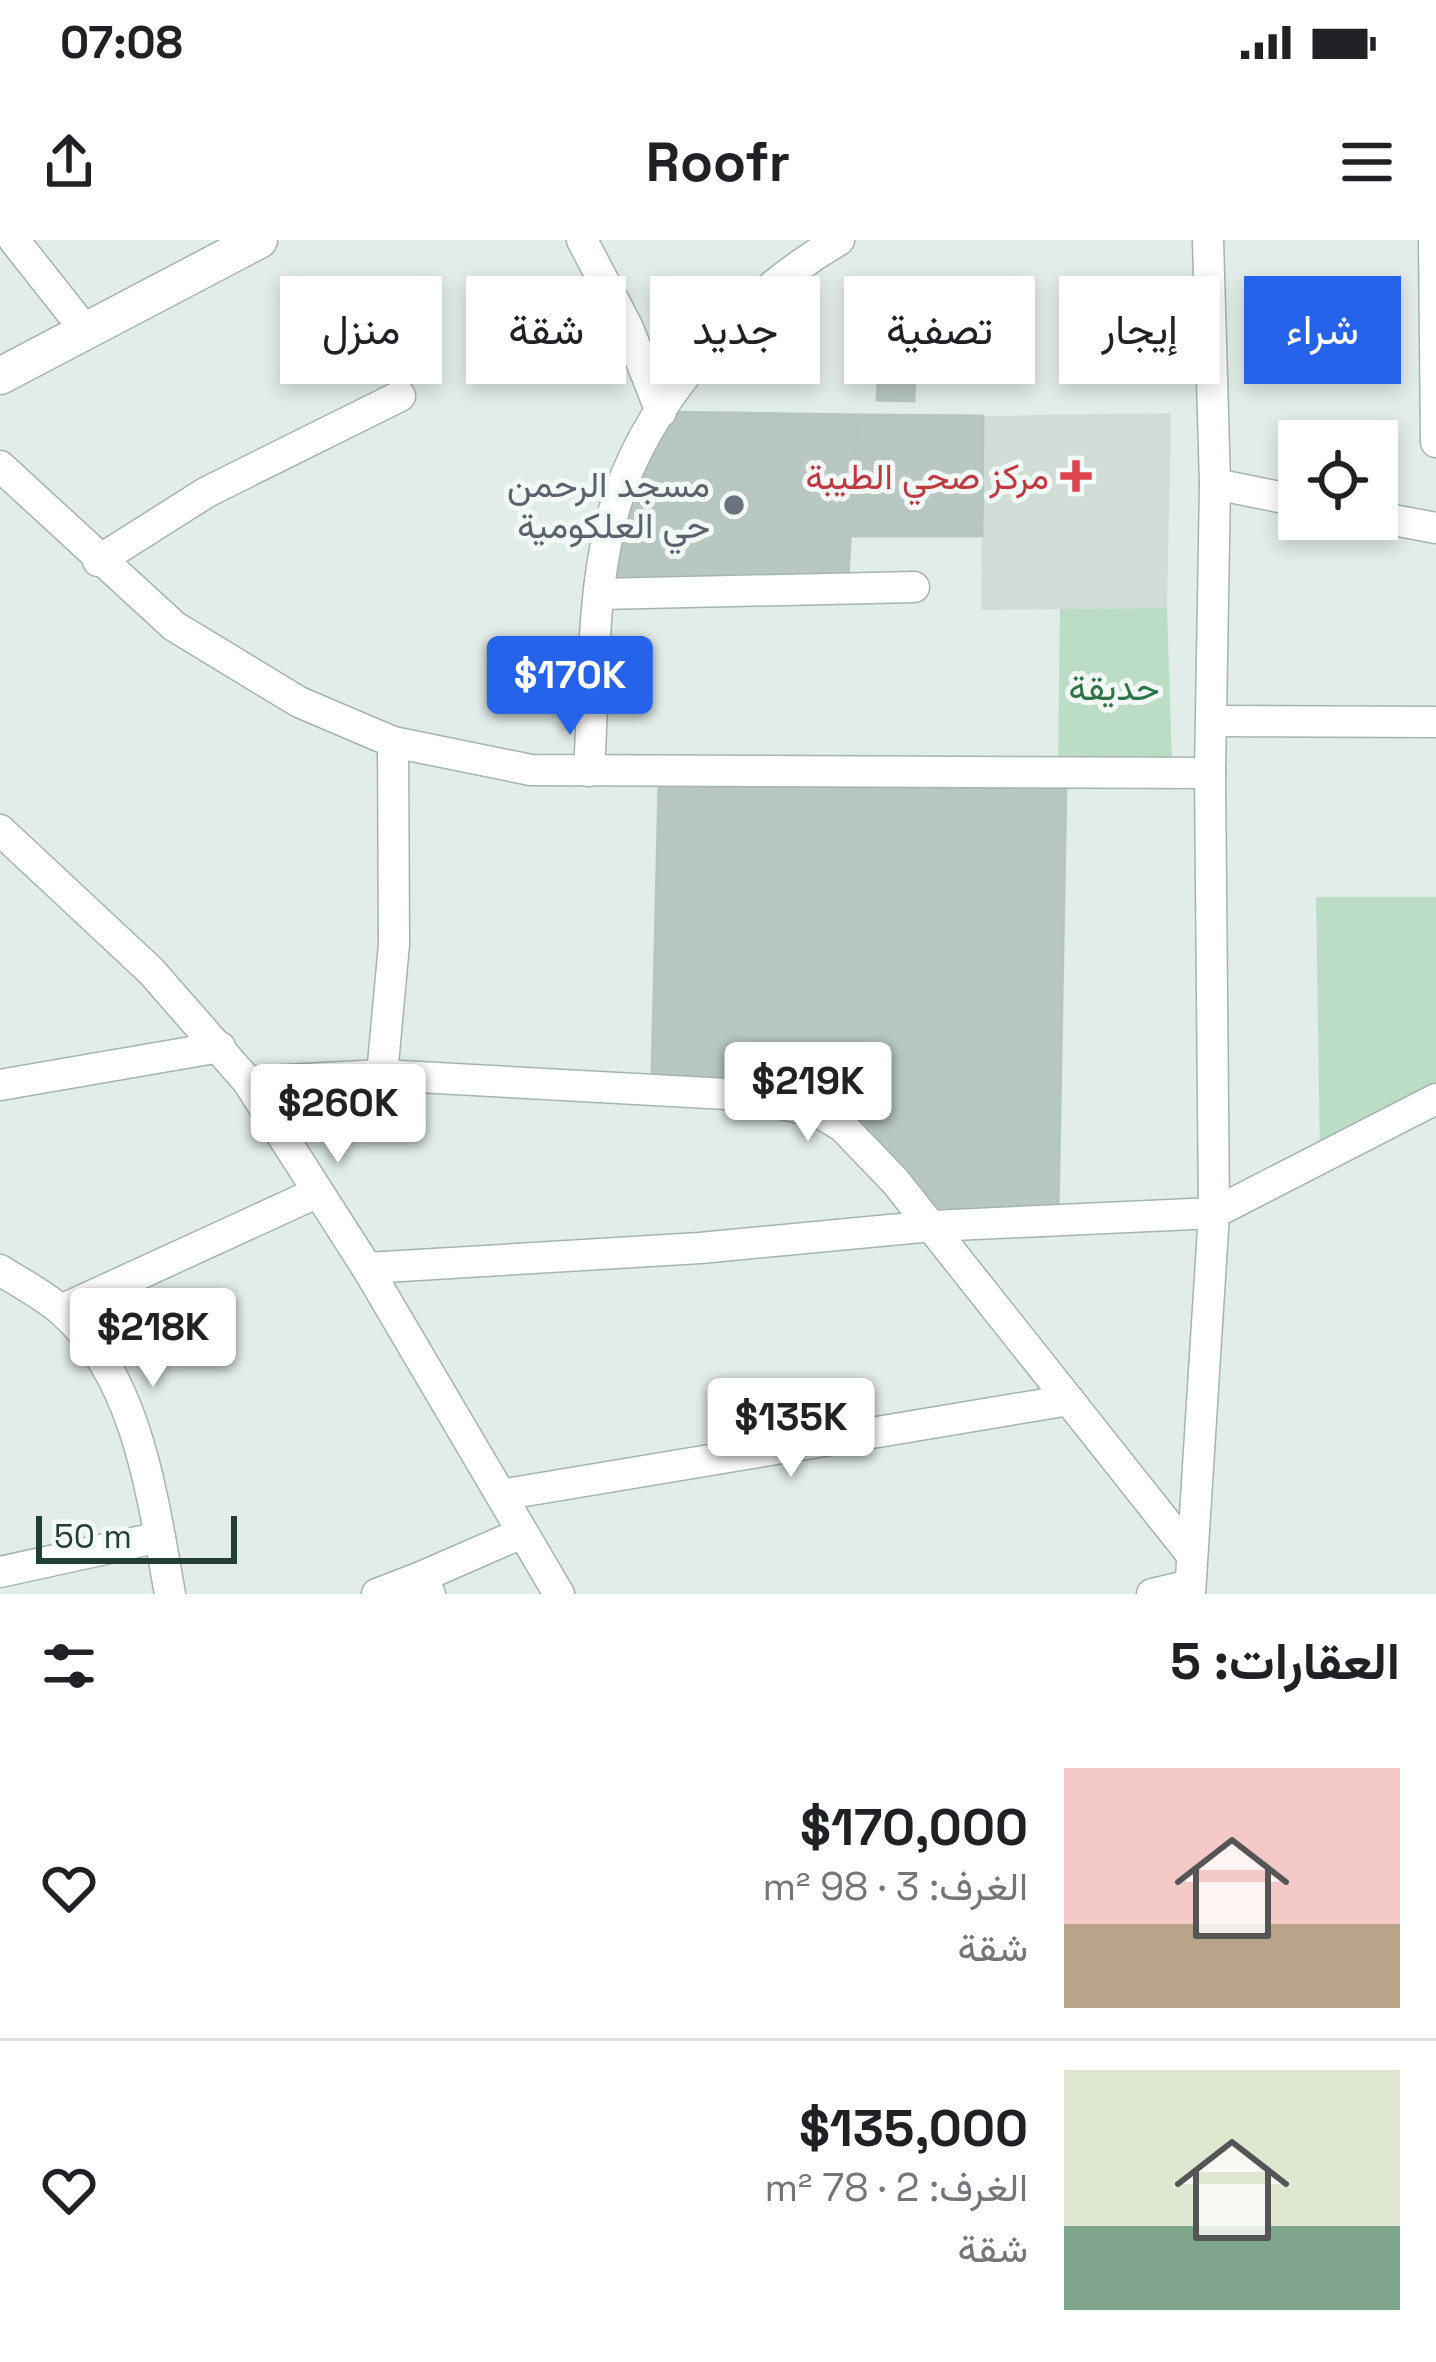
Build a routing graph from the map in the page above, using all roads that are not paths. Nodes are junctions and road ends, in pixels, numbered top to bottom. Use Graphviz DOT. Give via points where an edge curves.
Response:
graph roads {
  1 [pos="14,240"];
  2 [pos="259,240"];
  3 [pos="582,240"];
  4 [pos="839,240"];
  5 [pos="1208,240"];
  6 [pos="1434,240"];
  7 [pos="86,330"];
  8 [pos="0,376"];
  9 [pos="400,396"];
  10 [pos="662,412"];
  11 [pos="1436,442"];
  12 [pos="0,466"];
  13 [pos="1215,484"];
  14 [pos="1278,497"];
  15 [pos="1398,521"];
  16 [pos="1436,528"];
  17 [pos="98,561"];
  18 [pos="914,587"];
  19 [pos="601,594"];
  20 [pos="1211,721"];
  21 [pos="1436,722"];
  22 [pos="393,742"];
  23 [pos="589,771"];
  24 [pos="1210,773"];
  25 [pos="0,830"];
  26 [pos="220,1047"];
  27 [pos="382,1076"];
  28 [pos="248,1082"];
  29 [pos="0,1085"];
  30 [pos="1436,1099"];
  31 [pos="316,1193"];
  32 [pos="1214,1213"];
  33 [pos="932,1226"];
  34 [pos="367,1268"];
  35 [pos="0,1270"];
  36 [pos="61,1310"];
  37 [pos="1069,1400"];
  38 [pos="501,1495"];
  39 [pos="522,1533"];
  40 [pos="160,1538"];
  41 [pos="0,1571"];
  42 [pos="1190,1578"];
  43 [pos="425,1585"];
  44 [pos="170,1594"];
  45 [pos="376,1594"];
  46 [pos="560,1594"];
  47 [pos="1152,1594"];
  1 -- 7 [label="street"];
  2 -- 7 [label="street"];
  3 -- 10 [label="street"];
  4 -- 10 [label="street" via="756,299"];
  5 -- 13 [label="street"];
  6 -- 11 [label="street"];
  7 -- 8 [label="street"];
  9 -- 17 [label="street" via="207,492"];
  10 -- 19 [label="street" via="623,484"];
  12 -- 17 [label="street"];
  13 -- 14 [label="street"];
  13 -- 20 [label="street"];
  15 -- 16 [label="street"];
  17 -- 22 [label="street" via="231,665"];
  18 -- 19 [label="street"];
  19 -- 23 [label="street"];
  20 -- 21 [label="street"];
  20 -- 24 [label="street"];
  22 -- 23 [label="street" via="500,766"];
  22 -- 27 [label="street" via="394,944"];
  23 -- 24 [label="street"];
  24 -- 32 [label="street"];
  25 -- 26 [label="street" via="152,971"];
  26 -- 28 [label="street"];
  26 -- 29 [label="street"];
  27 -- 28 [label="street"];
  27 -- 33 [label="street" via="696,1089 787,1102 843,1127"];
  28 -- 31 [label="street"];
  30 -- 32 [label="street"];
  31 -- 34 [label="street"];
  31 -- 36 [label="street"];
  32 -- 33 [label="street"];
  32 -- 42 [label="street"];
  33 -- 34 [label="street"];
  33 -- 37 [label="street"];
  34 -- 38 [label="street"];
  35 -- 36 [label="street"];
  36 -- 40 [label="street" via="120,1395"];
  37 -- 38 [label="street"];
  37 -- 42 [label="street"];
  38 -- 39 [label="street"];
  39 -- 43 [label="street"];
  39 -- 46 [label="street"];
  40 -- 41 [label="street"];
  40 -- 44 [label="street"];
  42 -- 47 [label="street"];
  43 -- 45 [label="street"];
}
